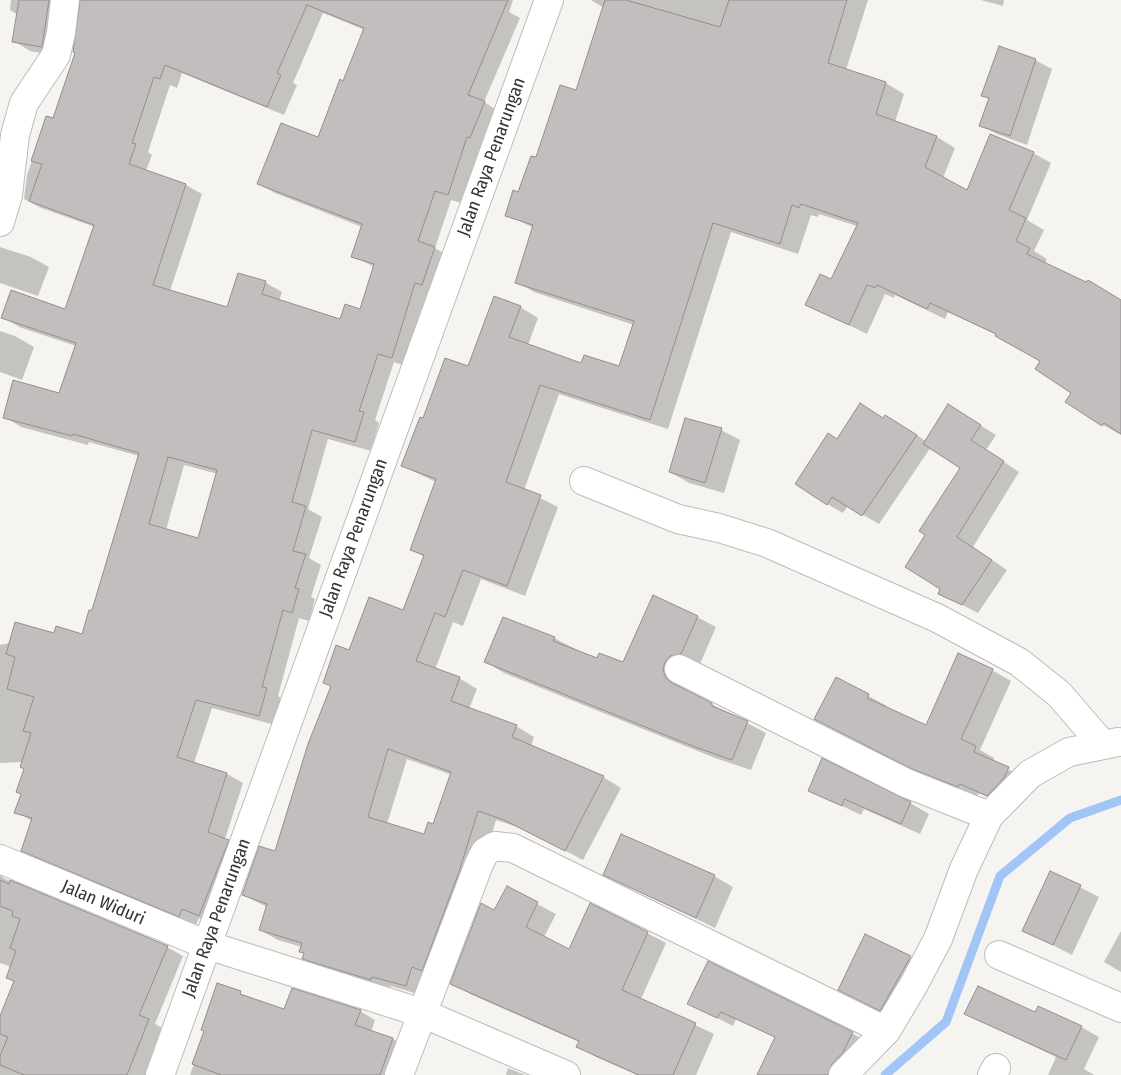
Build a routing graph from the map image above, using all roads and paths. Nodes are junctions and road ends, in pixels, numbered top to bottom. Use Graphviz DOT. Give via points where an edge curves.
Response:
graph roads {
  1 [pos="65,0"];
  2 [pos="549,0"];
  3 [pos="0,222"];
  4 [pos="584,481"];
  5 [pos="679,669"];
  6 [pos="1112,743"];
  7 [pos="989,816"];
  8 [pos="0,859"];
  9 [pos="207,945"];
  10 [pos="999,955"];
  11 [pos="1121,1008"];
  12 [pos="422,1013"];
  13 [pos="886,1030"];
  14 [pos="160,1075"];
  15 [pos="399,1075"];
  16 [pos="566,1075"];
  17 [pos="843,1075"];
  1 -- 3 [label="street" via="56,54 24,103 17,127 8,195"];
  2 -- 9 [label="street, Jalan Raya Penarungan"];
  4 -- 6 [label="street" via="678,519 767,543 937,618 1019,662"];
  5 -- 7 [label="street" via="906,783"];
  6 -- 7 [label="street" via="1069,752 1030,774"];
  7 -- 13 [label="street" via="964,869 938,939"];
  8 -- 9 [label="street, Jalan Widuri"];
  9 -- 12 [label="street, Jalan Widuri"];
  9 -- 14 [label="street, Jalan Raya Penarungan"];
  10 -- 11 [label="street"];
  12 -- 13 [label="street" via="479,864 485,852 495,846 503,846 513,848"];
  12 -- 15 [label="street"];
  12 -- 16 [label="street, Jalan Widuri"];
  13 -- 17 [label="street"];
}
